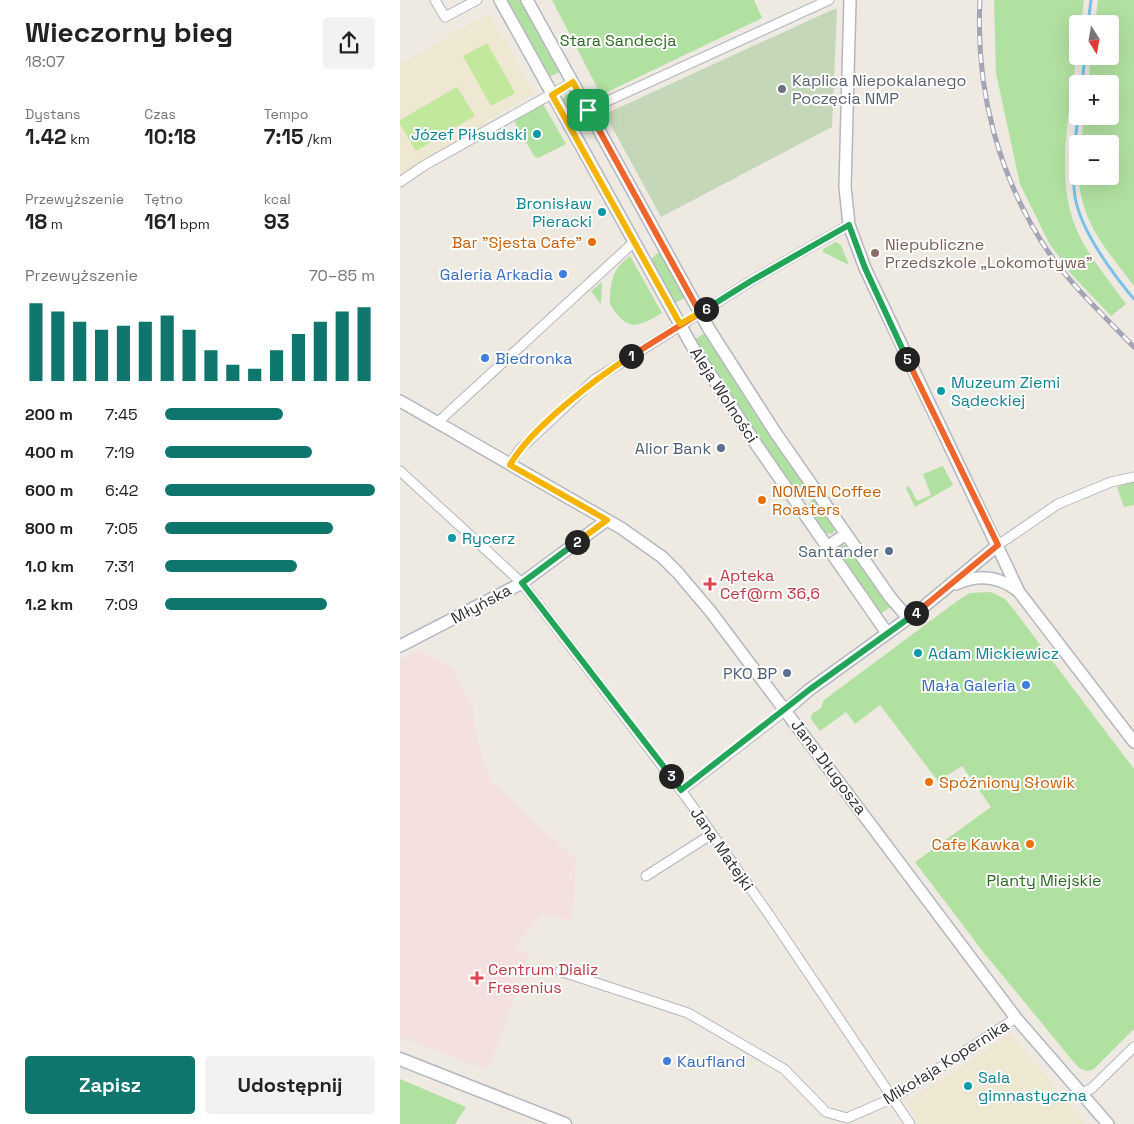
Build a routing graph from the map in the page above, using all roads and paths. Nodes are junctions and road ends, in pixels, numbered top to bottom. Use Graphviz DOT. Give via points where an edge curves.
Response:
graph roads {
  1 [pos="435,0"];
  2 [pos="477,0"];
  3 [pos="500,0"];
  4 [pos="528,0"];
  5 [pos="829,0"];
  6 [pos="850,0"];
  7 [pos="573,82"];
  8 [pos="552,95"];
  9 [pos="588,110"];
  10 [pos="400,182"];
  11 [pos="849,225"];
  12 [pos="634,242"];
  13 [pos="700,313"];
  14 [pos="680,324"];
  15 [pos="400,401"];
  16 [pos="437,423"];
  17 [pos="510,465"];
  18 [pos="400,471"];
  19 [pos="1134,477"];
  20 [pos="607,520"];
  21 [pos="846,534"];
  22 [pos="998,545"];
  23 [pos="827,547"];
  24 [pos="522,583"];
  25 [pos="942,592"];
  26 [pos="1019,592"];
  27 [pos="908,618"];
  28 [pos="887,634"];
  29 [pos="400,646"];
  30 [pos="786,710"];
  31 [pos="1134,742"];
  32 [pos="681,790"];
  33 [pos="712,834"];
  34 [pos="646,876"];
  35 [pos="560,971"];
  36 [pos="1016,1018"];
  37 [pos="1134,1047"];
  38 [pos="400,1058"];
  39 [pos="1083,1093"];
  40 [pos="893,1098"];
  41 [pos="565,1124"];
  42 [pos="910,1124"];
  43 [pos="1108,1124"];
  1 -- 2 [label="street" via="445,17"];
  3 -- 8 [label="street, Aleja Wolności"];
  4 -- 7 [label="street, Aleja Wolności"];
  5 -- 9 [label="street"];
  6 -- 11 [label="street" via="845,187"];
  7 -- 8 [label="street"];
  7 -- 9 [label="street, Aleja Wolności"];
  8 -- 10 [label="street"];
  8 -- 12 [label="street, Aleja Wolności"];
  9 -- 13 [label="street, Aleja Wolności"];
  11 -- 13 [label="street"];
  11 -- 22 [label="street" via="906,358"];
  12 -- 14 [label="street, Aleja Wolności"];
  12 -- 16 [label="street"];
  13 -- 14 [label="street"];
  13 -- 21 [label="street, Aleja Wolności" via="775,432"];
  14 -- 17 [label="street" via="594,380 519,450"];
  14 -- 23 [label="street, Aleja Wolności" via="758,447"];
  15 -- 16 [label="street, Jana Długosza"];
  16 -- 17 [label="street, Jana Długosza"];
  17 -- 20 [label="street, Jana Długosza"];
  18 -- 24 [label="street, Jana Matejki"];
  19 -- 22 [label="street" via="1111,482 1058,504"];
  20 -- 24 [label="street, Młyńska"];
  20 -- 30 [label="street, Jana Długosza" via="646,545 678,573"];
  21 -- 23 [label="street"];
  21 -- 27 [label="street, Aleja Wolności"];
  22 -- 25 [label="street"];
  22 -- 26 [label="street"];
  23 -- 28 [label="street, Aleja Wolności"];
  24 -- 29 [label="street, Młyńska"];
  24 -- 32 [label="street, Jana Matejki"];
  25 -- 26 [label="street" via="963,581 980,577 1003,581"];
  25 -- 27 [label="street"];
  26 -- 31 [label="street"];
  27 -- 28 [label="street"];
  28 -- 30 [label="street"];
  30 -- 32 [label="street"];
  30 -- 36 [label="street, Jana Długosza"];
  32 -- 33 [label="street, Jana Matejki"];
  33 -- 34 [label="street"];
  33 -- 40 [label="street, Jana Matejki"];
  35 -- 40 [label="street, Mikołaja Kopernika" via="688,1013 784,1069 826,1112 848,1118"];
  36 -- 39 [label="street, Jana Długosza"];
  36 -- 40 [label="street, Mikołaja Kopernika"];
  37 -- 39 [label="street" via="1093,1088"];
  38 -- 41 [label="main road"];
  39 -- 43 [label="street, Jana Długosza"];
  40 -- 42 [label="street, Jana Matejki"];
}
